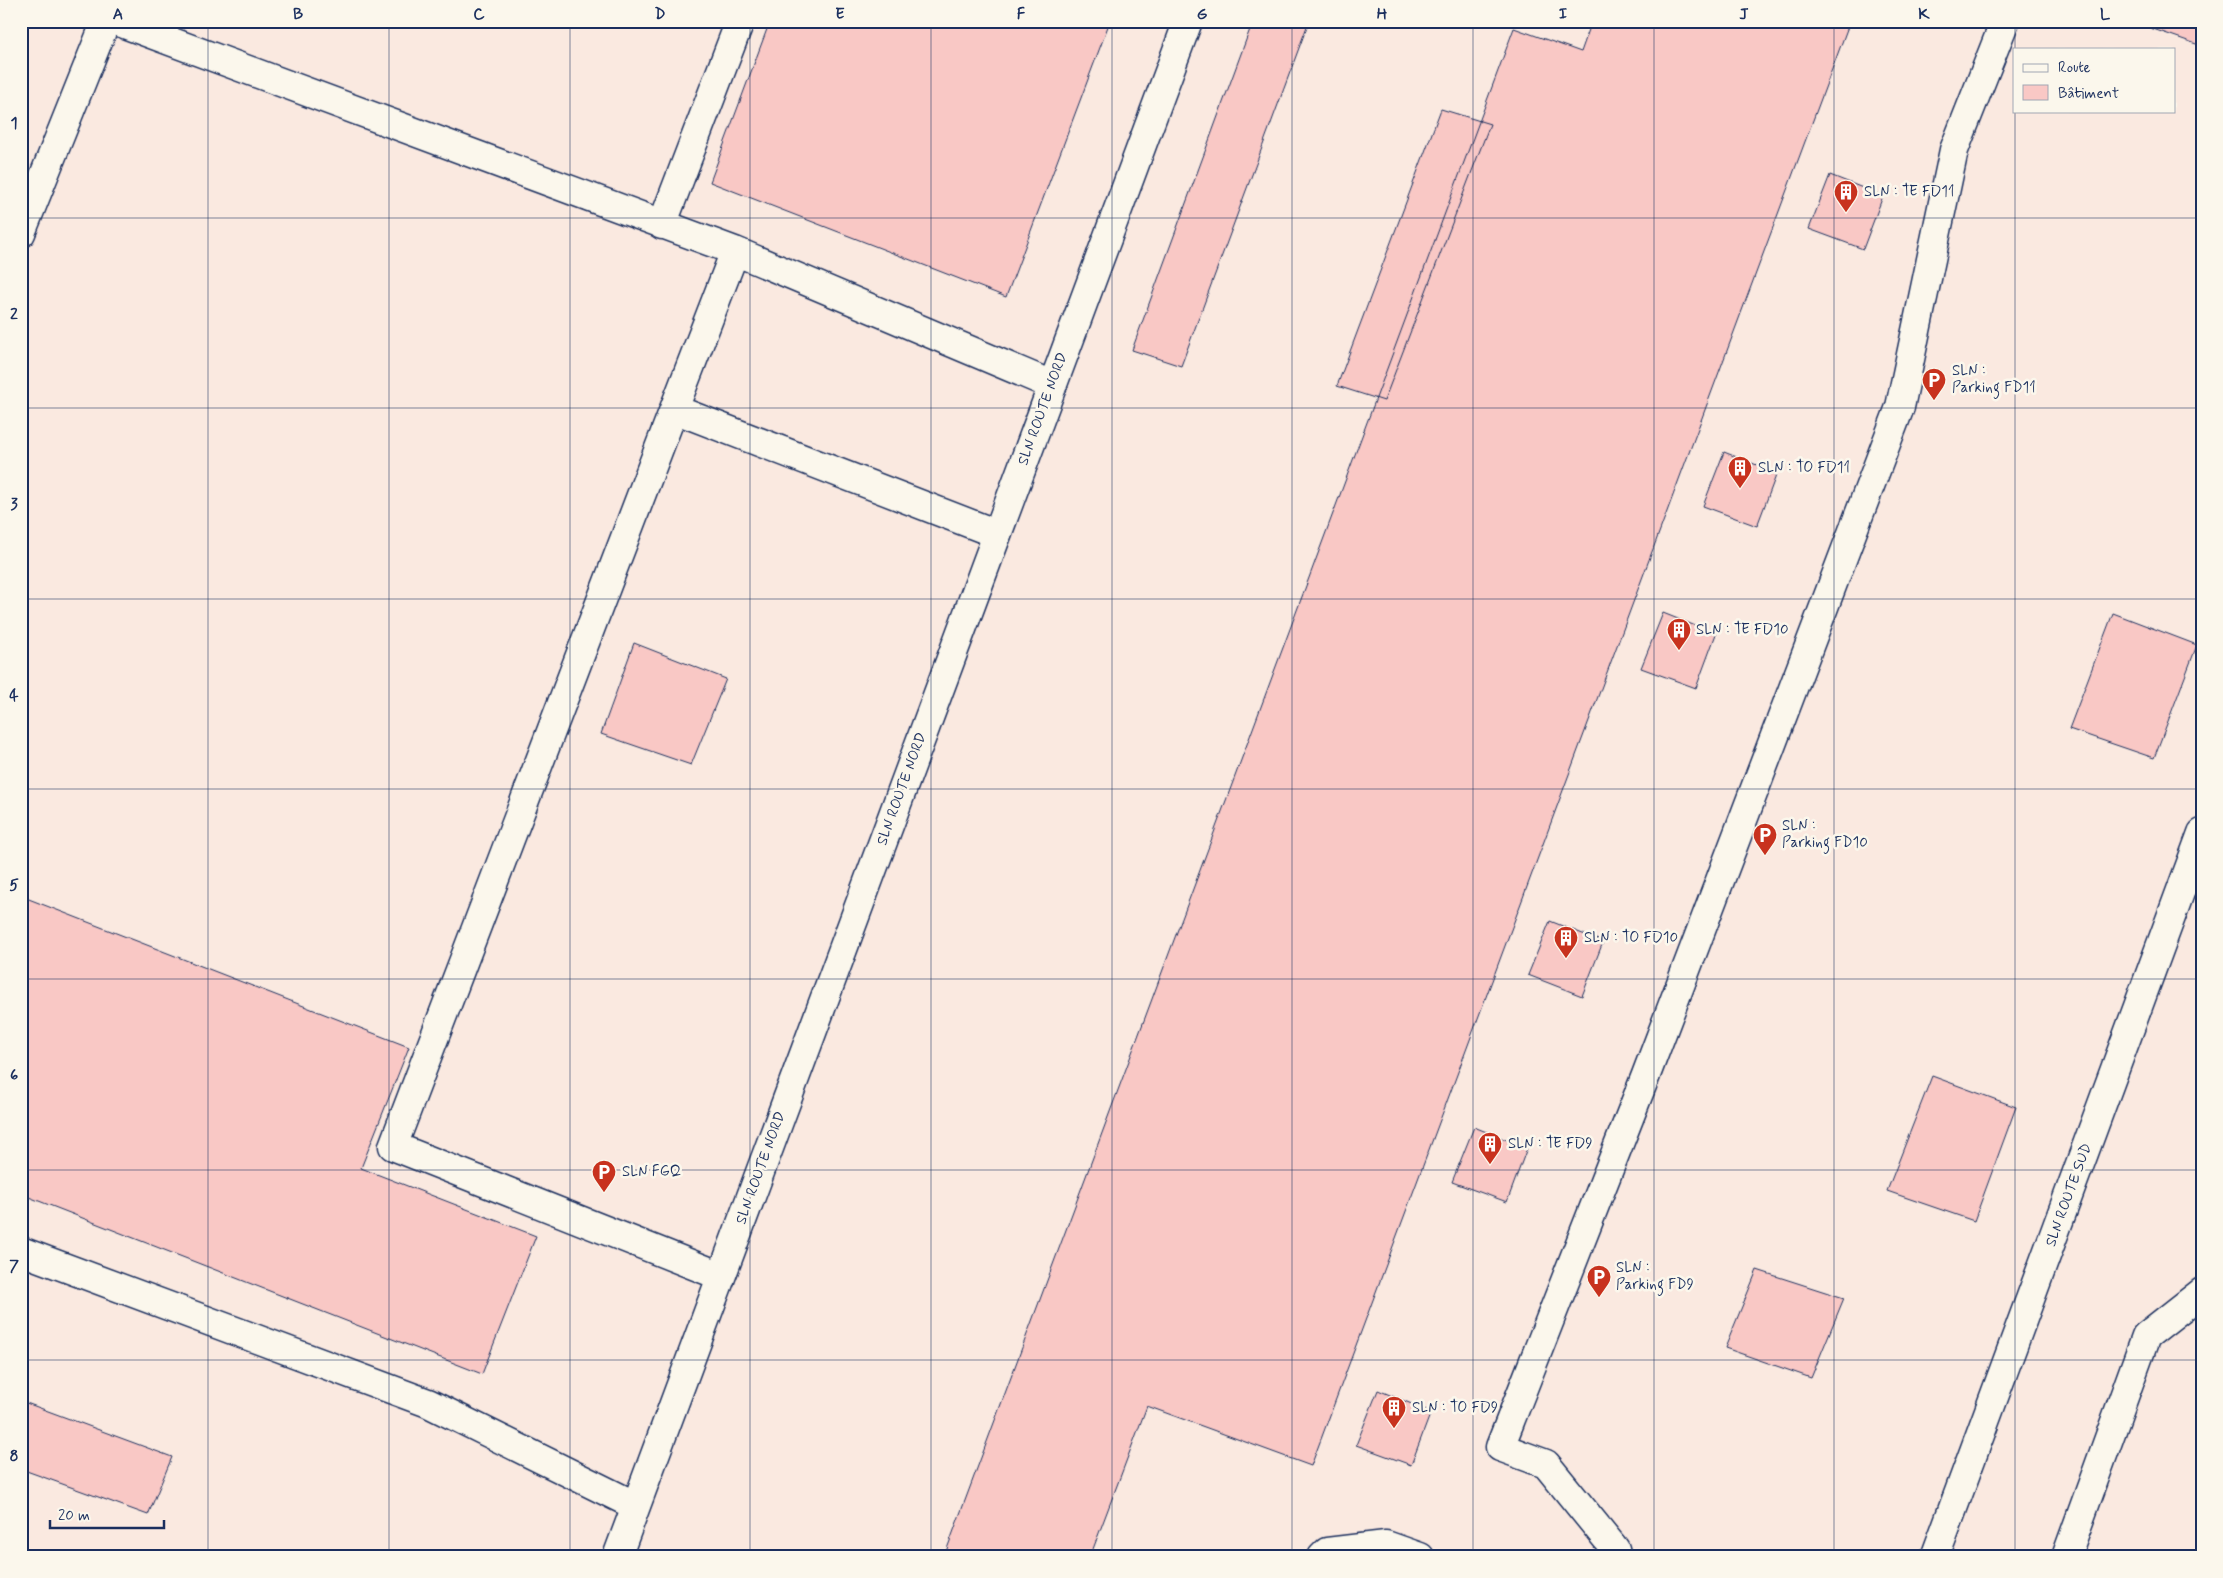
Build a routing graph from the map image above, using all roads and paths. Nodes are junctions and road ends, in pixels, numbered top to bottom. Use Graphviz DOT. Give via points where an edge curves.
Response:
graph roads {
  1 [pos="106,21"];
  2 [pos="116,21"];
  3 [pos="740,21"];
  4 [pos="1188,21"];
  5 [pos="2005,21"];
  6 [pos="662,225"];
  7 [pos="21,233"];
  8 [pos="734,251"];
  9 [pos="1052,385"];
  10 [pos="674,409"];
  11 [pos="997,534"];
  12 [pos="2202,833"];
  13 [pos="21,1251"];
  14 [pos="721,1276"];
  15 [pos="2196,1304"];
  16 [pos="636,1506"];
  17 [pos="1616,1553"];
  18 [pos="617,1557"];
  19 [pos="1322,1557"];
  20 [pos="1420,1557"];
  21 [pos="1936,1557"];
  22 [pos="2066,1557"];
  1 -- 7 [label="lane"];
  2 -- 6 [label="lane"];
  3 -- 6 [label="lane"];
  4 -- 9 [label="lane, SLN ROUTE NORD"];
  5 -- 17 [label="lane" via="1954,150 1900,408 1646,1075 1500,1447 1546,1464"];
  6 -- 8 [label="lane"];
  8 -- 9 [label="lane"];
  8 -- 10 [label="lane"];
  9 -- 11 [label="lane, SLN ROUTE NORD"];
  10 -- 11 [label="lane"];
  10 -- 14 [label="lane" via="393,1146"];
  11 -- 14 [label="lane, SLN ROUTE NORD"];
  12 -- 21 [label="lane, SLN ROUTE SUD"];
  13 -- 16 [label="lane" via="428,1403"];
  14 -- 16 [label="lane, SLN ROUTE NORD"];
  15 -- 22 [label="lane" via="2146,1336"];
  16 -- 18 [label="lane, SLN ROUTE NORD"];
  19 -- 20 [label="lane" via="1327,1552 1386,1545"];
}
